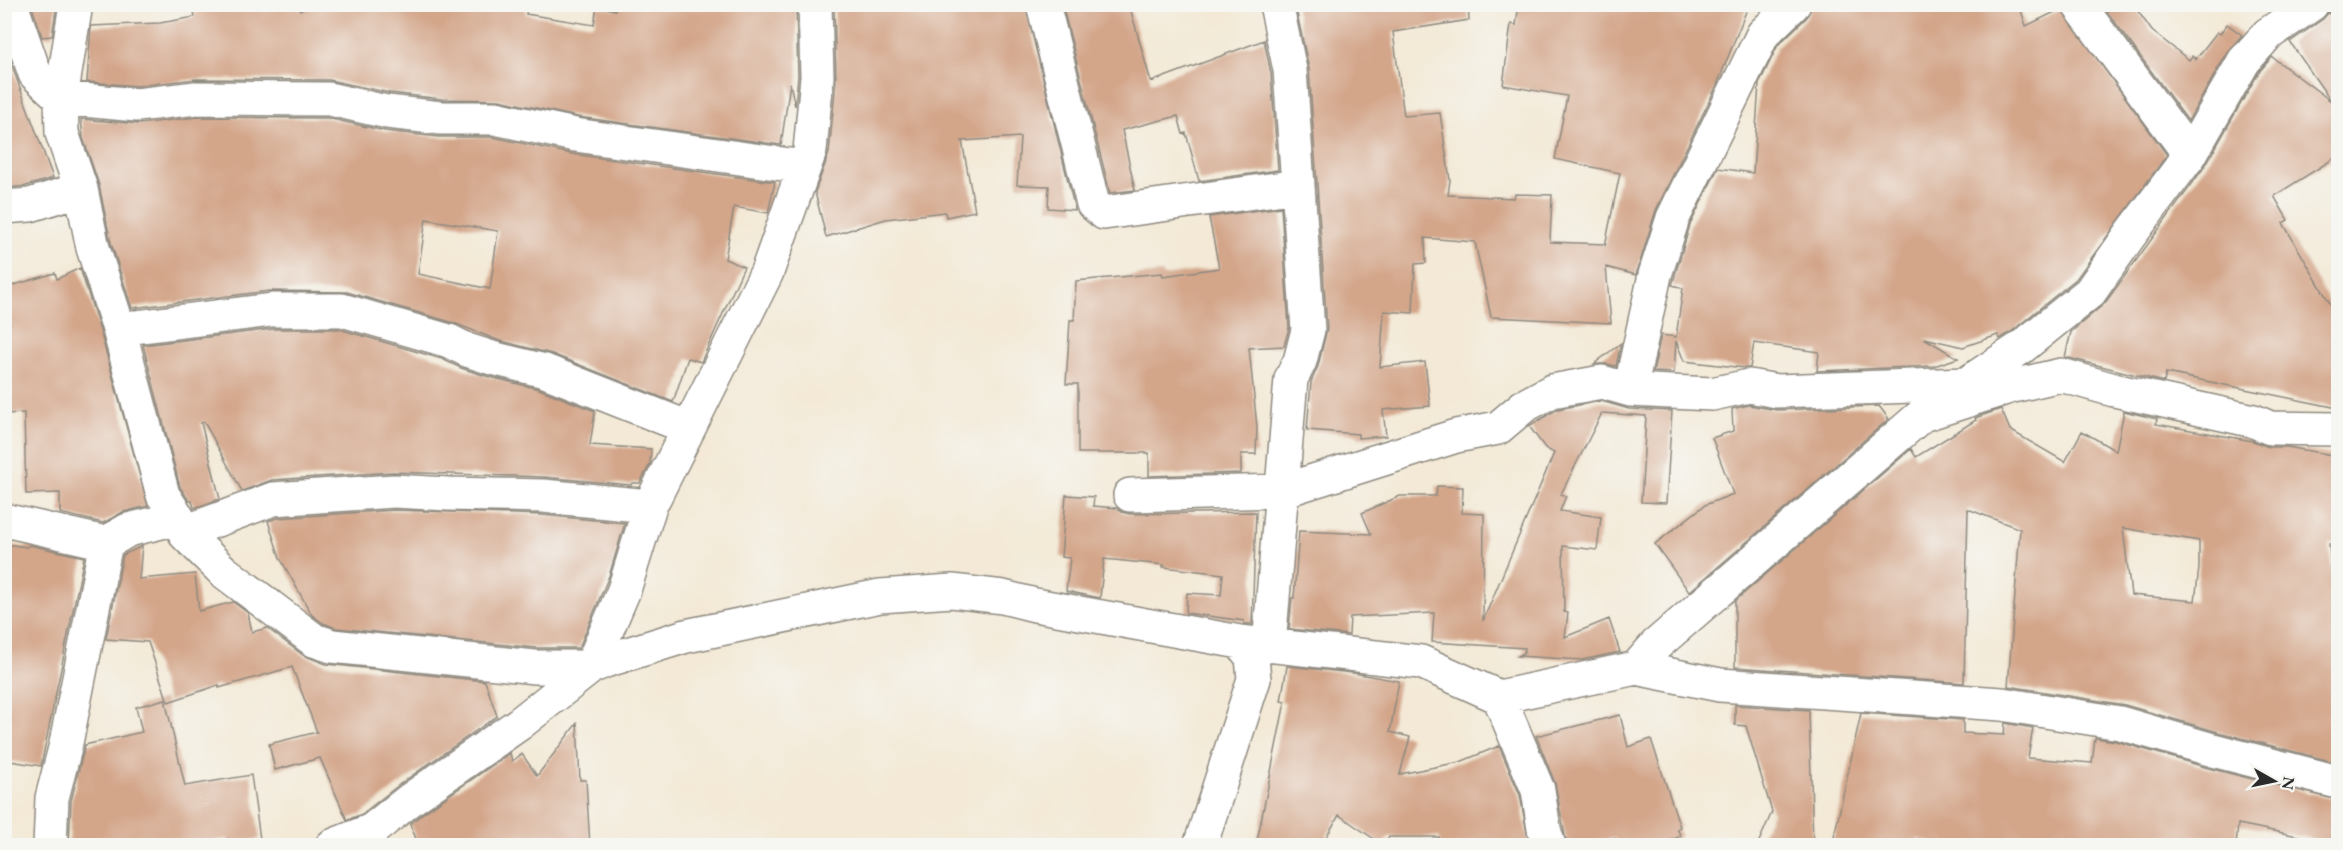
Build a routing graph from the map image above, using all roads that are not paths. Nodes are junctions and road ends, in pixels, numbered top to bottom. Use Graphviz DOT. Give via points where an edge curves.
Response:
graph roads {
  1 [pos="10,4"];
  2 [pos="76,4"];
  3 [pos="815,4"];
  4 [pos="1043,4"];
  5 [pos="1276,4"];
  6 [pos="1794,4"];
  7 [pos="2078,4"];
  8 [pos="2313,4"];
  9 [pos="61,98"];
  10 [pos="2190,155"];
  11 [pos="804,167"];
  12 [pos="1298,186"];
  13 [pos="81,189"];
  14 [pos="4,207"];
  15 [pos="119,329"];
  16 [pos="1630,390"];
  17 [pos="1961,395"];
  18 [pos="688,428"];
  19 [pos="2338,429"];
  20 [pos="1282,491"];
  21 [pos="1130,495"];
  22 [pos="650,506"];
  23 [pos="4,520"];
  24 [pos="182,526"];
  25 [pos="106,543"];
  26 [pos="1255,644"];
  27 [pos="591,667"];
  28 [pos="1636,668"];
  29 [pos="1499,697"];
  30 [pos="2338,783"];
  31 [pos="50,846"];
  32 [pos="332,846"];
  33 [pos="1200,846"];
  34 [pos="1550,846"];
  1 -- 9 [label="street" via="35,74"];
  2 -- 9 [label="street"];
  3 -- 11 [label="street" via="817,77 810,152"];
  4 -- 12 [label="street" via="1093,204 1104,213"];
  5 -- 12 [label="street" via="1290,70"];
  6 -- 16 [label="street" via="1763,34 1672,219 1655,275"];
  7 -- 10 [label="street"];
  8 -- 10 [label="street" via="2268,34 2244,61"];
  9 -- 11 [label="street" via="138,105 196,98 329,99 387,112 495,118 575,135"];
  9 -- 13 [label="street" via="62,133"];
  10 -- 17 [label="street" via="2090,292"];
  11 -- 18 [label="street" via="767,272"];
  12 -- 20 [label="street" via="1308,330 1291,380"];
  13 -- 14 [label="street" via="30,205"];
  13 -- 15 [label="street" via="93,248"];
  15 -- 18 [label="street" via="272,310 342,310 545,371"];
  15 -- 24 [label="street" via="163,495"];
  16 -- 17 [label="street" via="1712,394 1749,386 1777,391"];
  16 -- 20 [label="street" via="1602,382 1552,391 1524,406 1497,428 1456,436"];
  17 -- 19 [label="street" via="2061,375 2270,428"];
  17 -- 28 [label="street" via="1922,416 1656,645"];
  18 -- 22 [label="street"];
  20 -- 21 [label="street"];
  20 -- 26 [label="street"];
  22 -- 24 [label="street" via="543,496 394,491 273,499 193,529"];
  22 -- 27 [label="street" via="624,590"];
  23 -- 25 [label="street"];
  24 -- 25 [label="street" via="128,530"];
  24 -- 27 [label="street" via="223,571 314,640 332,646 535,667"];
  25 -- 31 [label="street" via="52,798"];
  26 -- 27 [label="street" via="1004,597 952,591 880,596 686,636"];
  26 -- 29 [label="street" via="1421,662"];
  26 -- 33 [label="street" via="1254,679"];
  27 -- 32 [label="street" via="372,830"];
  28 -- 29 [label="street"];
  28 -- 30 [label="street" via="1720,685 2002,705 2108,721"];
  29 -- 34 [label="street" via="1538,790"];
}
